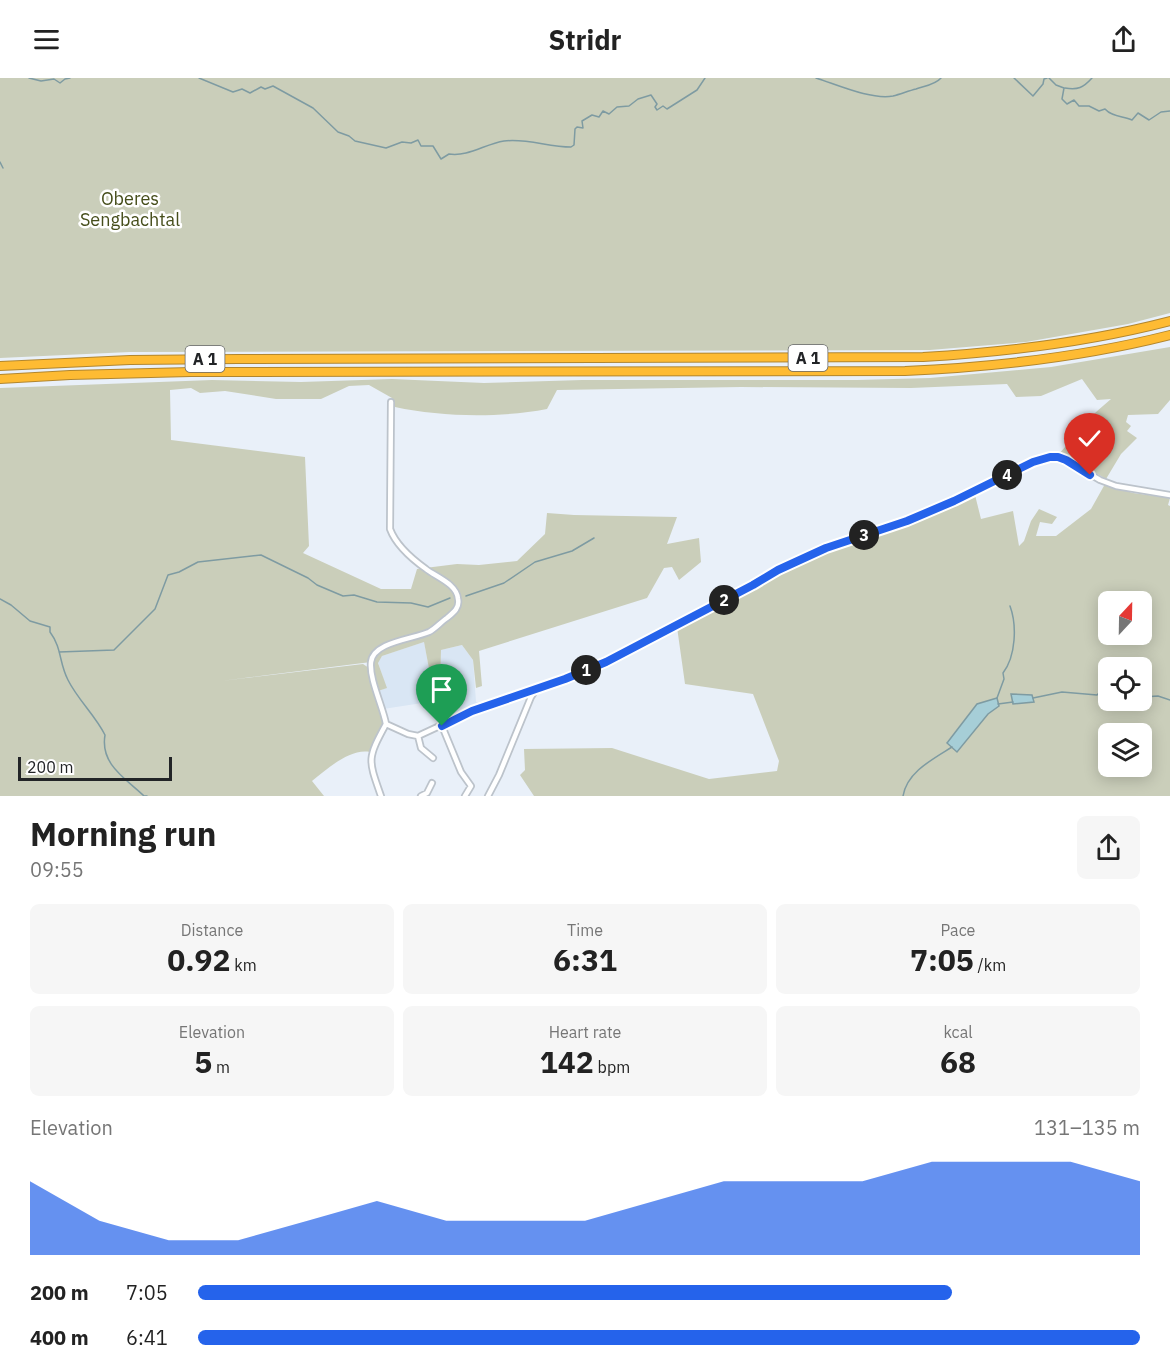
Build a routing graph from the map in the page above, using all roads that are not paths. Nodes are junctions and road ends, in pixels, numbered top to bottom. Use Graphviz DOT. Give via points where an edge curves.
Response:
graph roads {
  1 [pos="1170,321"];
  2 [pos="1170,335"];
  3 [pos="0,366"];
  4 [pos="0,379"];
  5 [pos="391,402"];
  6 [pos="1170,495"];
  7 [pos="537,688"];
  8 [pos="386,724"];
  9 [pos="442,726"];
  10 [pos="418,736"];
  11 [pos="434,758"];
  12 [pos="432,783"];
  13 [pos="381,796"];
  14 [pos="421,796"];
  15 [pos="465,796"];
  16 [pos="488,796"];
  1 -- 3 [label="highway, A 1" via="1050,345 923,357 130,360"];
  2 -- 4 [label="highway, A 1" via="1090,353 943,369 121,374"];
  5 -- 8 [label="street" via="390,528 413,559 454,590 458,598 457,608 430,631 386,645 373,655 371,668"];
  6 -- 7 [label="street" via="1108,483 1058,457 1033,462 907,521 826,548 587,670"];
  7 -- 9 [label="street"];
  7 -- 16 [label="street"];
  8 -- 10 [label="street"];
  8 -- 13 [label="street" via="370,760"];
  9 -- 10 [label="street"];
  9 -- 15 [label="street" via="471,786"];
  10 -- 11 [label="street" via="420,748"];
  12 -- 14 [label="street"];
}
